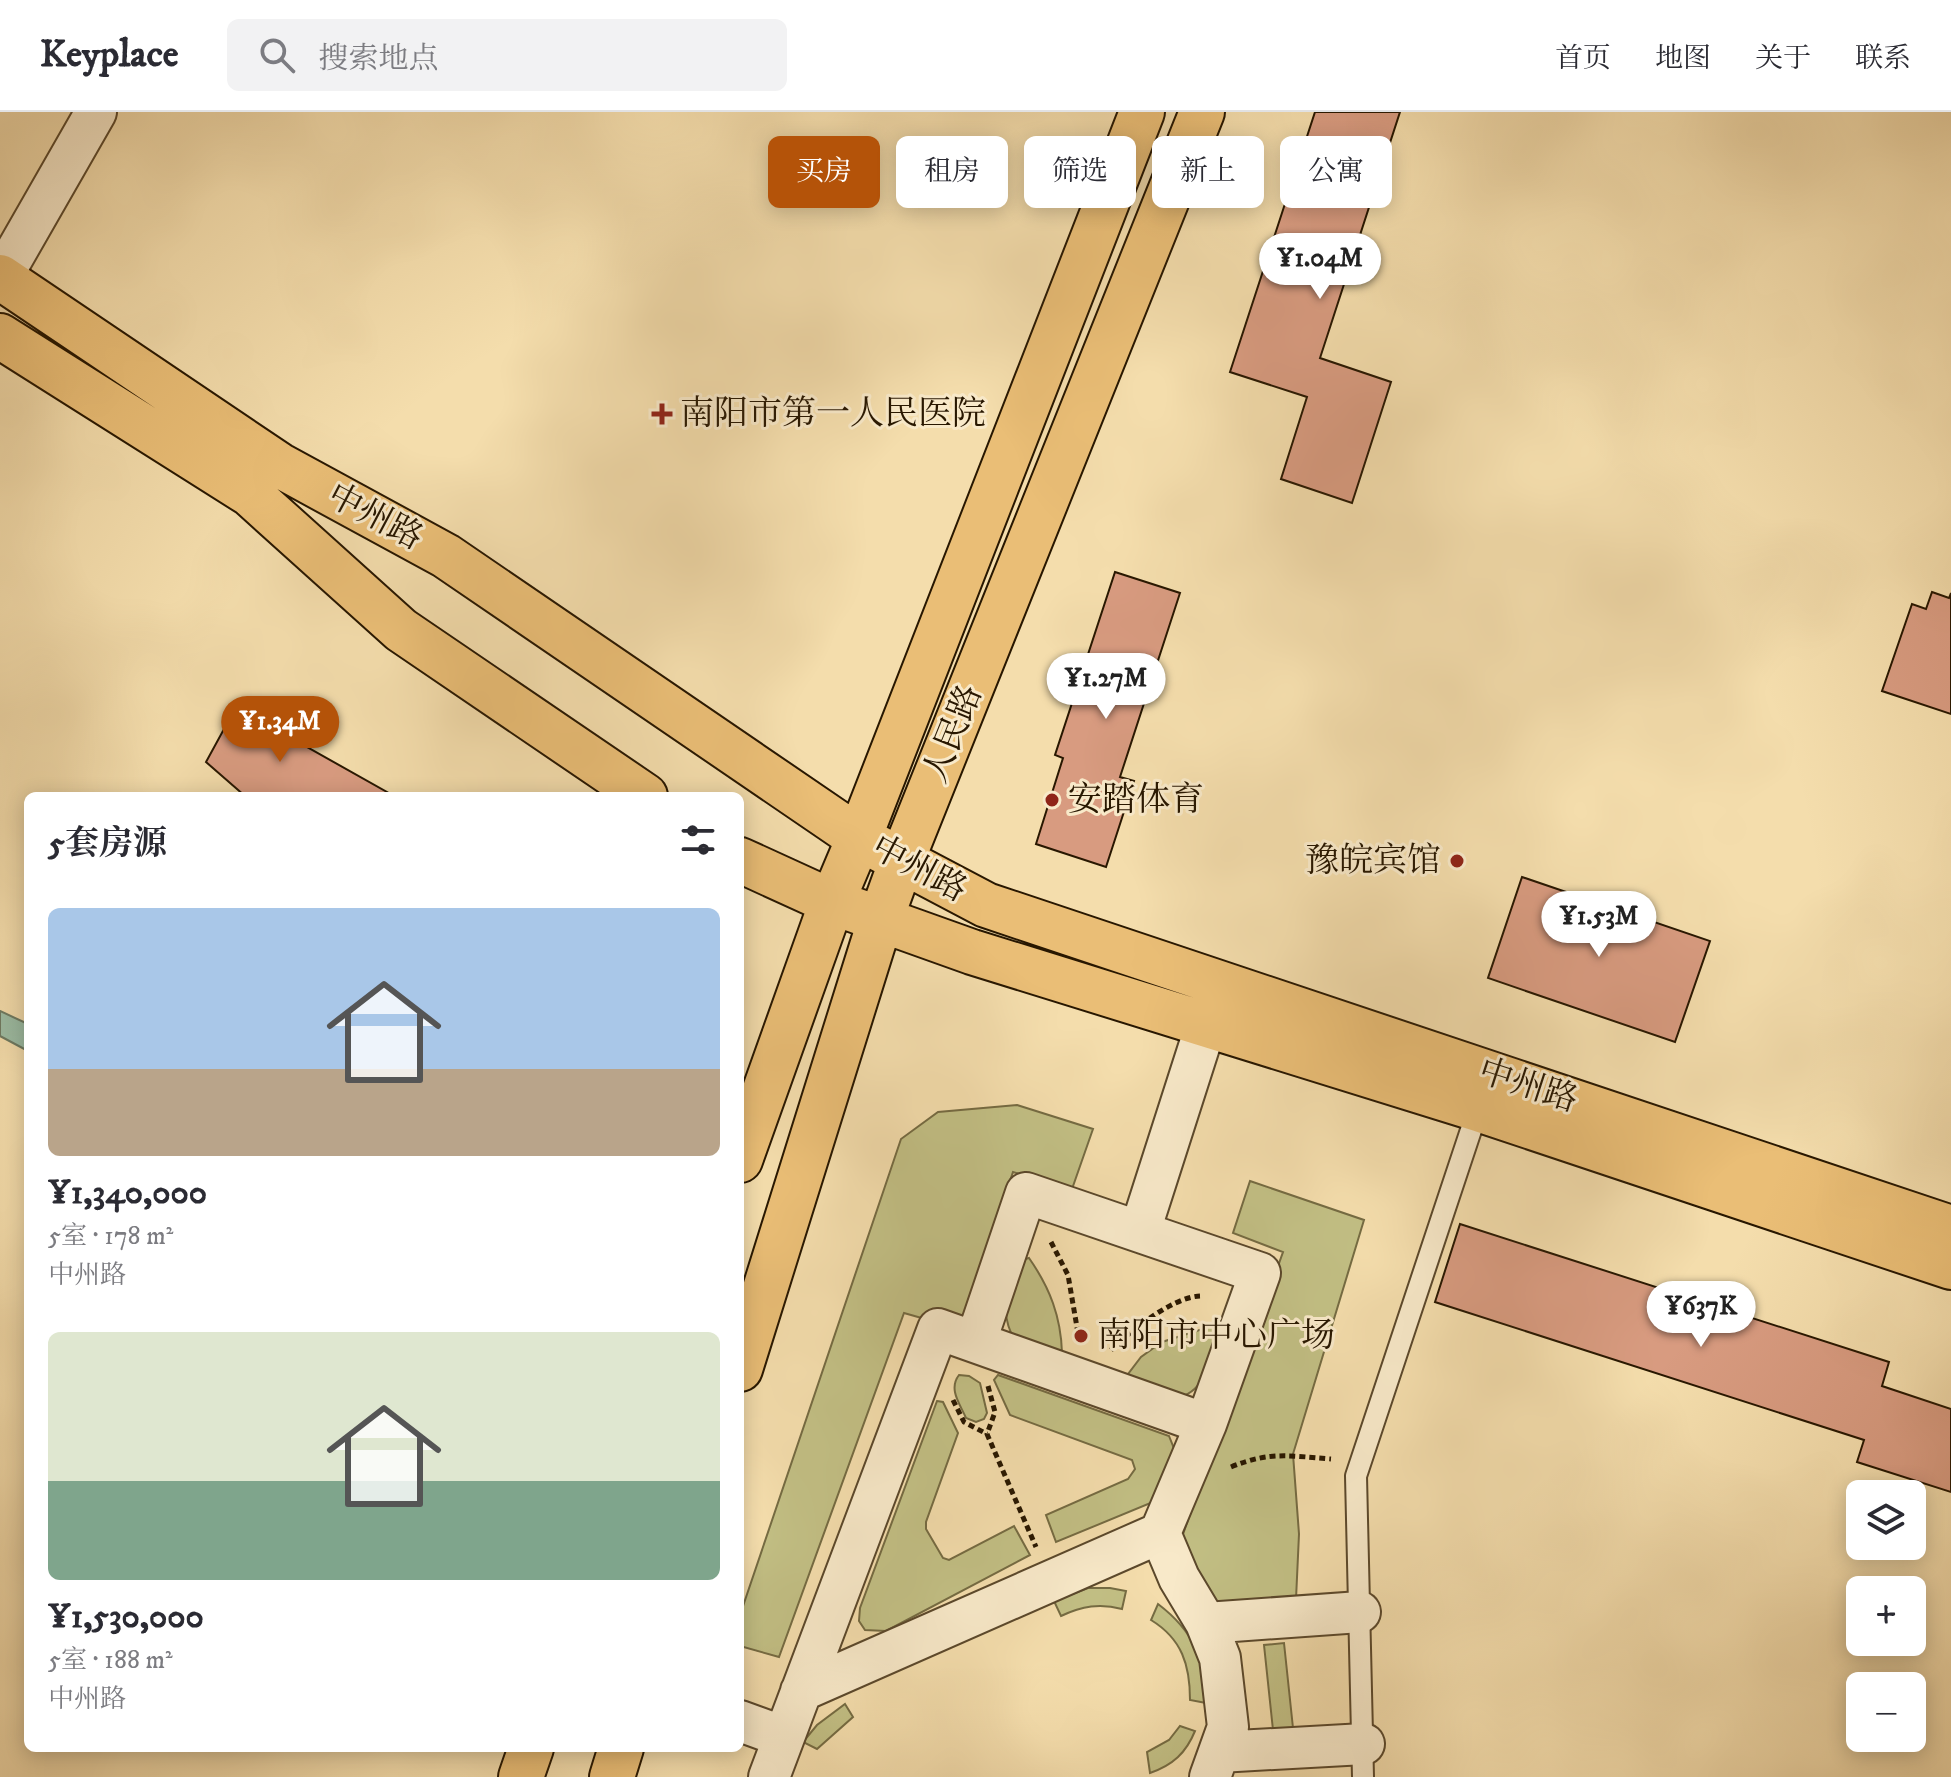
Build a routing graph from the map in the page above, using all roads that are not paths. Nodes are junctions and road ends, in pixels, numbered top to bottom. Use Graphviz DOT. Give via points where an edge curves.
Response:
graph roads {
  1 [pos="96,112"];
  2 [pos="1142,112"];
  3 [pos="1202,112"];
  4 [pos="0,278"];
  5 [pos="0,336"];
  6 [pos="639,792"];
  7 [pos="859,838"];
  8 [pos="902,860"];
  9 [pos="744,862"];
  10 [pos="832,902"];
  11 [pos="881,918"];
  12 [pos="1206,1025"];
  13 [pos="1478,1109"];
  14 [pos="744,1149"];
  15 [pos="1951,1228"];
  16 [pos="1140,1231"];
  17 [pos="1951,1267"];
  18 [pos="976,1341"];
  19 [pos="744,1356"];
  20 [pos="1206,1424"];
  21 [pos="1160,1533"];
  22 [pos="1360,1612"];
  23 [pos="1206,1623"];
  24 [pos="801,1691"];
  25 [pos="744,1722"];
  26 [pos="784,1737"];
  27 [pos="530,1752"];
  28 [pos="620,1752"];
  29 [pos="1364,1760"];
  30 [pos="1211,1770"];
  31 [pos="521,1777"];
  32 [pos="612,1777"];
  33 [pos="769,1777"];
  1 -- 4 [label="street"];
  2 -- 7 [label="main road, 人民路"];
  3 -- 8 [label="main road, 人民路"];
  4 -- 7 [label="main road, 中州路" via="279,465 446,556"];
  5 -- 6 [label="main road, 中州路" via="250,494 401,630"];
  7 -- 8 [label="main road, 中州路"];
  7 -- 10 [label="main road, 人民路"];
  8 -- 11 [label="main road, 人民路"];
  8 -- 15 [label="main road, 中州路" via="986,905"];
  9 -- 10 [label="main road, 中州路"];
  10 -- 11 [label="main road, 中州路"];
  10 -- 14 [label="main road, 人民路"];
  11 -- 12 [label="main road, 中州路"];
  11 -- 19 [label="main road, 人民路"];
  12 -- 13 [label="main road, 中州路"];
  12 -- 16 [label="street"];
  13 -- 17 [label="main road, 中州路"];
  13 -- 22 [label="lane" via="1356,1476"];
  16 -- 18 [label="street" via="1026,1193"];
  16 -- 20 [label="street" via="1260,1273"];
  18 -- 20 [label="street"];
  18 -- 24 [label="street" via="938,1329"];
  20 -- 21 [label="street"];
  21 -- 23 [label="street"];
  21 -- 24 [label="street"];
  22 -- 23 [label="street"];
  22 -- 29 [label="lane"];
  23 -- 30 [label="street" via="1220,1658 1228,1727"];
  24 -- 26 [label="street"];
  25 -- 26 [label="street"];
  26 -- 33 [label="street"];
  27 -- 31 [label="main road"];
  28 -- 32 [label="main road"];
  29 -- 30 [label="street"];
}
